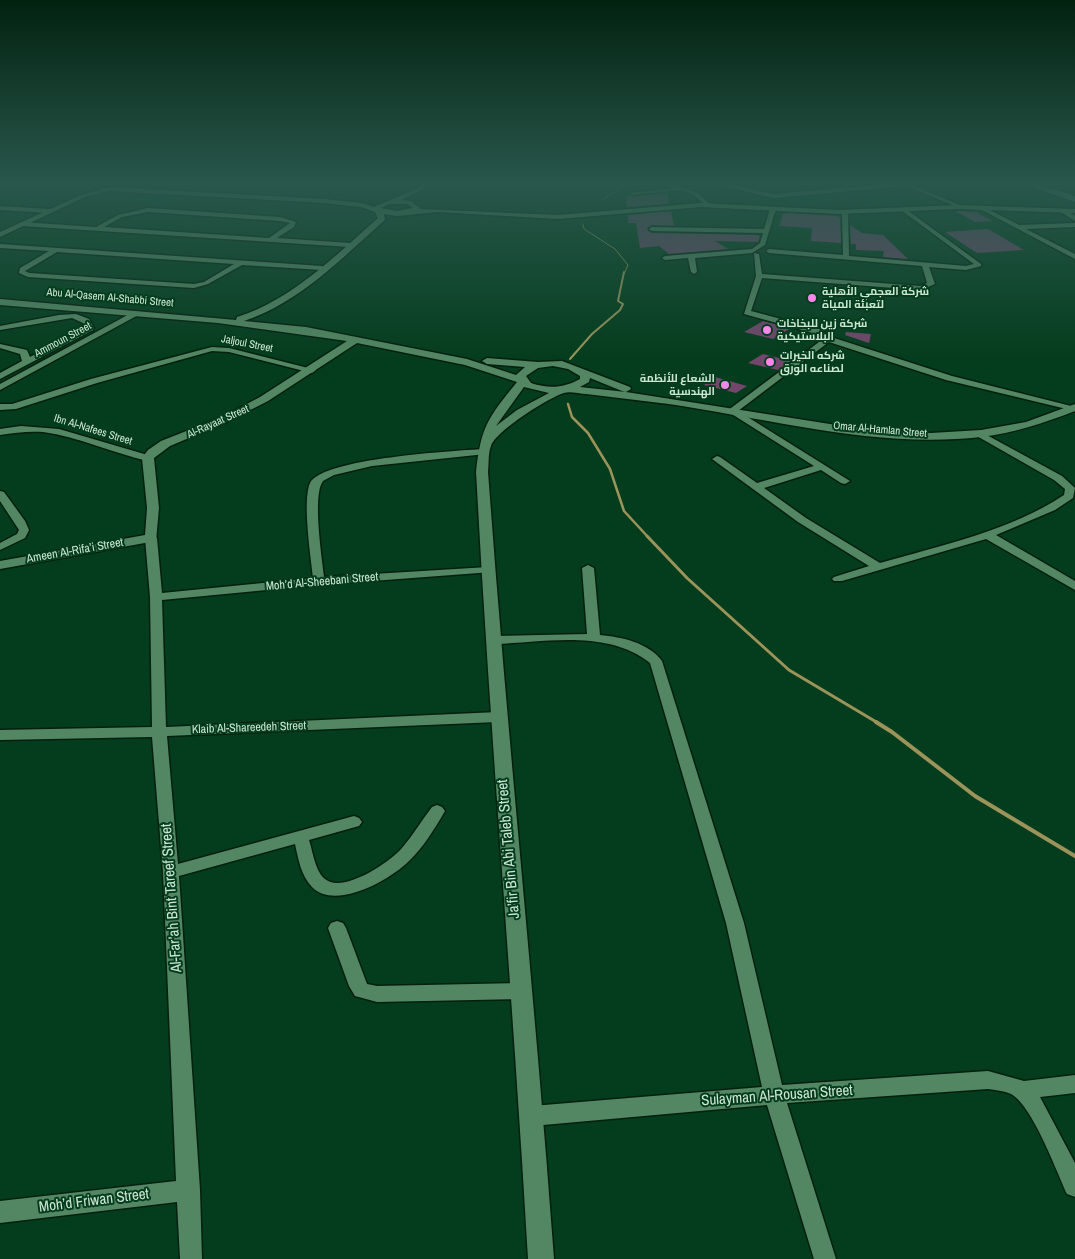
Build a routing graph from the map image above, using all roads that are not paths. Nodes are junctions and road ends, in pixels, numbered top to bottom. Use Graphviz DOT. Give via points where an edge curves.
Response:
graph roads {
  1 [pos="266,240"];
  2 [pos="270,240"];
  3 [pos="356,240"];
  4 [pos="766,240"];
  5 [pos="846,240"];
  6 [pos="946,240"];
  7 [pos="1042,240"];
  8 [pos="350,245"];
  9 [pos="0,246"];
  10 [pos="56,250"];
  11 [pos="767,251"];
  12 [pos="755,254"];
  13 [pos="691,256"];
  14 [pos="1075,257"];
  15 [pos="665,258"];
  16 [pos="846,258"];
  17 [pos="240,263"];
  18 [pos="925,264"];
  19 [pos="322,268"];
  20 [pos="694,272"];
  21 [pos="759,276"];
  22 [pos="289,295"];
  23 [pos="0,302"];
  24 [pos="138,313"];
  25 [pos="218,320"];
  26 [pos="234,320"];
  27 [pos="274,324"];
  28 [pos="0,328"];
  29 [pos="316,333"];
  30 [pos="828,339"];
  31 [pos="356,340"];
  32 [pos="0,346"];
  33 [pos="428,353"];
  34 [pos="27,362"];
  35 [pos="540,366"];
  36 [pos="312,370"];
  37 [pos="581,371"];
  38 [pos="0,376"];
  39 [pos="523,381"];
  40 [pos="0,388"];
  41 [pos="562,390"];
  42 [pos="683,403"];
  43 [pos="0,407"];
  44 [pos="1074,408"];
  45 [pos="732,410"];
  46 [pos="0,432"];
  47 [pos="980,435"];
  48 [pos="486,446"];
  49 [pos="148,458"];
  50 [pos="717,459"];
  51 [pos="821,466"];
  52 [pos="845,480"];
  53 [pos="758,486"];
  54 [pos="0,494"];
  55 [pos="986,536"];
  56 [pos="151,538"];
  57 [pos="0,547"];
  58 [pos="0,565"];
  59 [pos="879,567"];
  60 [pos="588,568"];
  61 [pos="488,570"];
  62 [pos="838,579"];
  63 [pos="319,581"];
  64 [pos="1075,586"];
  65 [pos="156,597"];
  66 [pos="594,637"];
  67 [pos="495,640"];
  68 [pos="498,717"];
  69 [pos="159,731"];
  70 [pos="0,735"];
  71 [pos="437,811"];
  72 [pos="354,822"];
  73 [pos="301,838"];
  74 [pos="171,872"];
  75 [pos="337,928"];
  76 [pos="521,991"];
  77 [pos="1075,1084"];
  78 [pos="1021,1090"];
  79 [pos="774,1095"];
  80 [pos="532,1116"];
  81 [pos="1075,1186"];
  82 [pos="189,1190"];
  83 [pos="0,1212"];
  84 [pos="191,1259"];
  85 [pos="541,1259"];
  86 [pos="825,1259"];
  1 -- 2 [label="street"];
  2 -- 8 [label="street"];
  3 -- 8 [label="street"];
  4 -- 11 [label="street"];
  5 -- 16 [label="street"];
  6 -- 18 [label="street" via="980,264 971,268"];
  7 -- 14 [label="street"];
  8 -- 19 [label="street"];
  9 -- 10 [label="street"];
  10 -- 17 [label="street"];
  10 -- 17 [label="street" via="21,272 194,286 206,283"];
  11 -- 12 [label="street"];
  11 -- 12 [label="street"];
  11 -- 16 [label="street"];
  12 -- 13 [label="street" via="732,252"];
  12 -- 21 [label="street"];
  13 -- 15 [label="street"];
  13 -- 20 [label="street"];
  16 -- 18 [label="street"];
  17 -- 19 [label="street"];
  18 -- 21 [label="street" via="931,284 921,288"];
  19 -- 22 [label="street"];
  21 -- 30 [label="street" via="747,312 816,331"];
  22 -- 26 [label="street" via="261,313"];
  22 -- 27 [label="street" via="270,314"];
  23 -- 24 [label="street, Abu Al-Qasem Al-Shabbi Street"];
  24 -- 25 [label="street, Abu Al-Qasem Al-Shabbi Street"];
  24 -- 40 [label="street, Ammoun Street"];
  25 -- 26 [label="street, Abu Al-Qasem Al-Shabbi Street"];
  25 -- 29 [label="street, Abu Al-Qasem Al-Shabbi Street"];
  26 -- 27 [label="street, Abu Al-Qasem Al-Shabbi Street"];
  27 -- 29 [label="street, Abu Al-Qasem Al-Shabbi Street"];
  28 -- 34 [label="street" via="66,316 79,318 90,325 87,331"];
  29 -- 31 [label="street, Abu Al-Qasem Al-Shabbi Street"];
  30 -- 44 [label="street" via="949,378"];
  30 -- 45 [label="street"];
  31 -- 33 [label="street, Abu Al-Qasem Al-Shabbi Street"];
  31 -- 36 [label="street, Al-Rayaat Street"];
  32 -- 34 [label="street" via="24,352"];
  33 -- 35 [label="street, Abu Al-Qasem Al-Shabbi Street"];
  33 -- 39 [label="street, Abu Al-Qasem Al-Shabbi Street" via="482,366"];
  34 -- 38 [label="street"];
  35 -- 37 [label="street, Abu Al-Qasem Al-Shabbi Street" via="567,366"];
  35 -- 39 [label="street, Ja’fir Bin Abi Taleb Street" via="524,372"];
  36 -- 43 [label="street, Jaljoul Street" via="218,349 149,365 13,407"];
  36 -- 49 [label="street, Al-Rayaat Street" via="280,392 160,447"];
  37 -- 41 [label="street" via="585,380 581,384"];
  37 -- 42 [label="street, Omar Al-Hamlan Street" via="624,388"];
  39 -- 41 [label="street, Abu Al-Qasem Al-Shabbi Street" via="539,389"];
  39 -- 48 [label="street, Ja’fir Bin Abi Taleb Street" via="491,423"];
  41 -- 42 [label="street, Omar Al-Hamlan Street"];
  41 -- 48 [label="street" via="521,412"];
  42 -- 45 [label="street, Omar Al-Hamlan Street"];
  44 -- 47 [label="street, Omar Al-Hamlan Street" via="1036,422"];
  45 -- 47 [label="street, Omar Al-Hamlan Street" via="868,431"];
  45 -- 51 [label="street"];
  46 -- 49 [label="street, Ibn Al-Nafees Street" via="23,428 51,429 120,453"];
  47 -- 55 [label="street" via="1058,478 1071,492 1062,502"];
  48 -- 61 [label="street, Ja’fir Bin Abi Taleb Street"];
  48 -- 63 [label="street" via="338,471 319,479 313,492"];
  49 -- 56 [label="street" via="153,508"];
  50 -- 53 [label="street"];
  51 -- 52 [label="street"];
  51 -- 53 [label="street"];
  53 -- 59 [label="street" via="802,520"];
  54 -- 57 [label="street" via="24,530 21,536"];
  55 -- 59 [label="street"];
  55 -- 64 [label="street"];
  56 -- 58 [label="street, Ameen Al-Rifa’i Street"];
  56 -- 65 [label="street, Al-Far’ah Bint Tareef Street"];
  59 -- 62 [label="street"];
  60 -- 66 [label="street"];
  61 -- 63 [label="street, Moh’d Al-Sheebani Street"];
  61 -- 67 [label="street, Ja’fir Bin Abi Taleb Street"];
  63 -- 65 [label="street, Moh’d Al-Sheebani Street"];
  65 -- 69 [label="street, Al-Far’ah Bint Tareef Street"];
  66 -- 67 [label="street"];
  66 -- 79 [label="street" via="631,643 649,652 656,661 735,923"];
  67 -- 68 [label="street, Ja’fir Bin Abi Taleb Street"];
  68 -- 69 [label="street, Klaib Al-Shareedeh Street"];
  68 -- 76 [label="street, Ja’fir Bin Abi Taleb Street"];
  69 -- 70 [label="street, Klaib Al-Shareedeh Street"];
  69 -- 74 [label="street, Al-Far’ah Bint Tareef Street"];
  71 -- 73 [label="street" via="407,853 366,882 339,890 319,885"];
  72 -- 73 [label="street"];
  73 -- 74 [label="street"];
  74 -- 82 [label="street, Al-Far’ah Bint Tareef Street"];
  75 -- 76 [label="street" via="361,990 378,994"];
  76 -- 80 [label="street, Ja’fir Bin Abi Taleb Street"];
  77 -- 78 [label="street"];
  78 -- 79 [label="street, Sulayman Al-Rousan Street" via="988,1080"];
  78 -- 81 [label="street" via="1036,1110"];
  79 -- 80 [label="street, Sulayman Al-Rousan Street"];
  79 -- 86 [label="street"];
  80 -- 85 [label="street, Ja’fir Bin Abi Taleb Street"];
  82 -- 83 [label="street, Moh’d Friwan Street"];
  82 -- 84 [label="street, Al-Far’ah Bint Tareef Street"];
}
